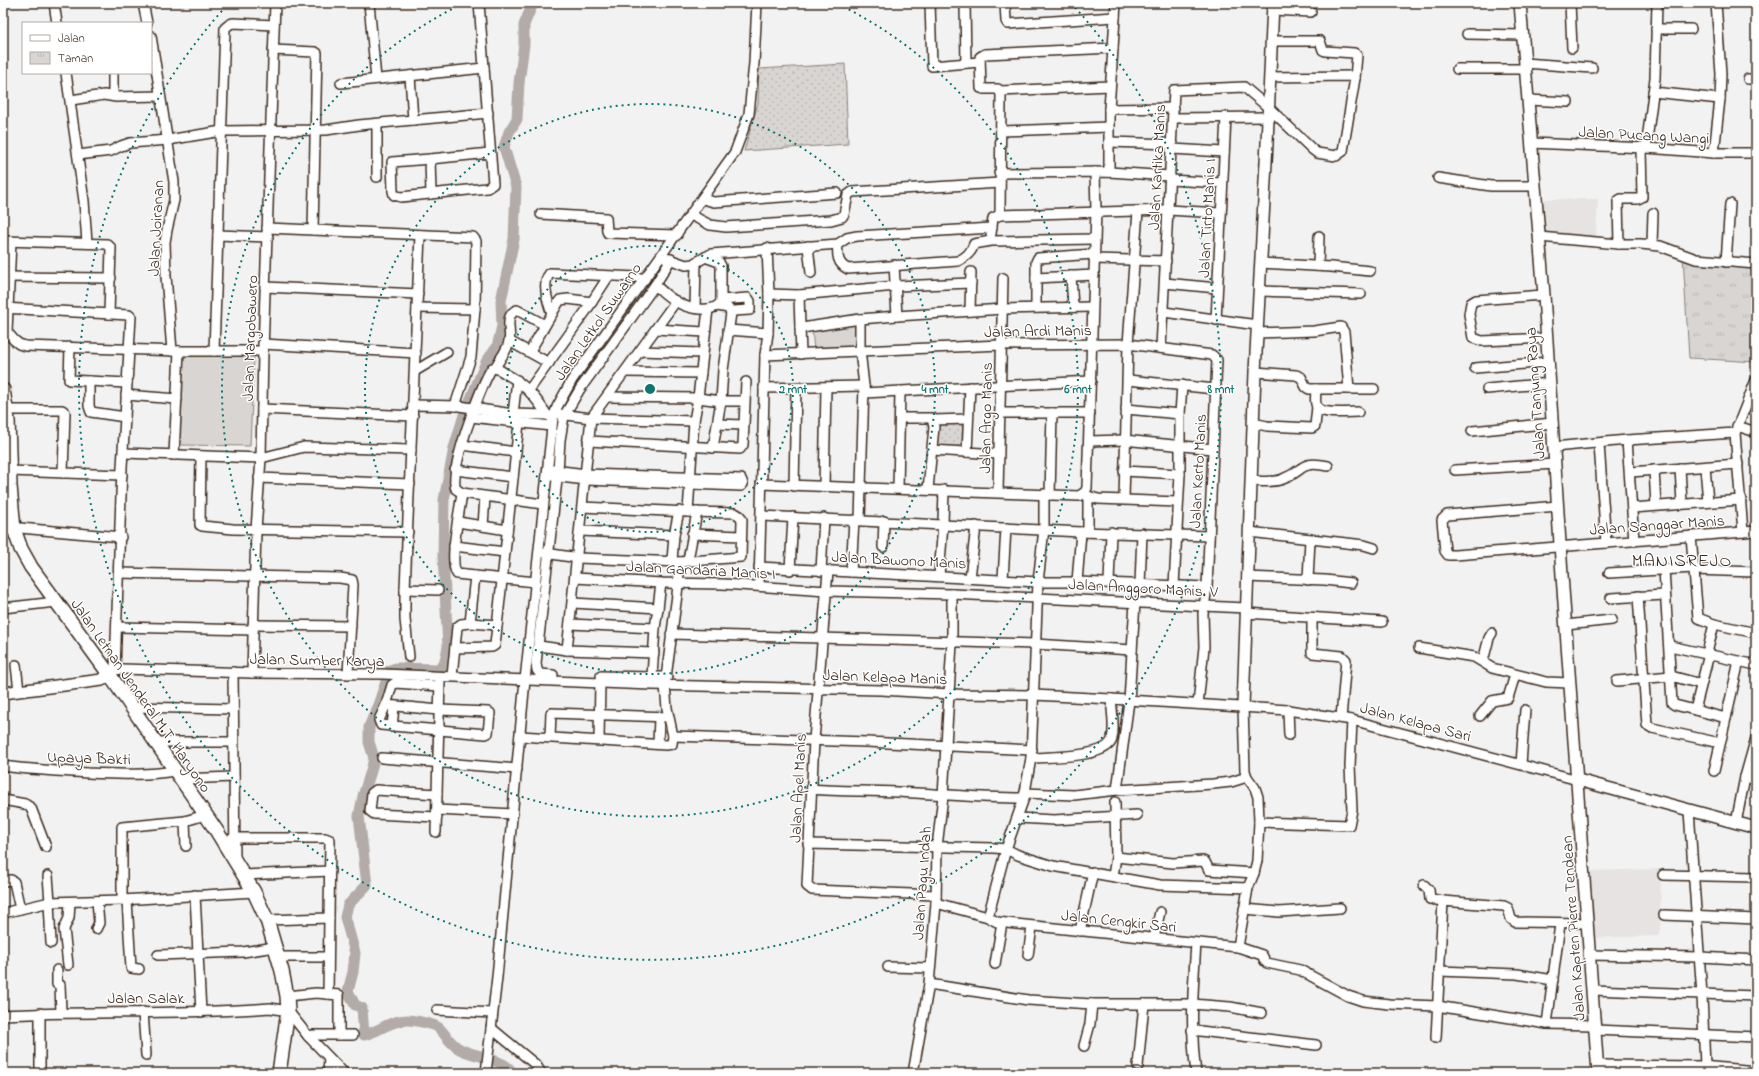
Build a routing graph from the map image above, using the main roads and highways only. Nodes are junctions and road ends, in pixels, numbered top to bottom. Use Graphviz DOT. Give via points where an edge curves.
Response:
graph roads {
  1 [pos="1520,3"];
  2 [pos="1273,7"];
  3 [pos="3,390"];
  4 [pos="6,436"];
  5 [pos="7,486"];
  6 [pos="9,530"];
  7 [pos="112,672"];
  8 [pos="3,694"];
  9 [pos="1243,707"];
  10 [pos="1578,780"];
  11 [pos="1756,828"];
  12 [pos="1598,1069"];
  13 [pos="279,1073"];
  1 -- 10 [label="main road, Jalan Tanjung Raya" via="1544,295"];
  2 -- 9 [label="main road" via="1255,372"];
  3 -- 4 [label="highway, Jalan Letnan Jenderal M.T. Haryono" via="7,410"];
  4 -- 5 [label="highway, Jalan Letnan Jenderal M.T. Haryono" via="10,471"];
  5 -- 6 [label="highway, Jalan Letnan Jenderal M.T. Haryono"];
  6 -- 7 [label="highway, Jalan Letnan Jenderal M.T. Haryono" via="56,602"];
  7 -- 8 [label="main road" via="102,680"];
  7 -- 13 [label="highway, Jalan Letnan Jenderal M.T. Haryono" via="131,708 204,815 229,840 235,861 267,920 288,996"];
  10 -- 11 [label="main road"];
  10 -- 12 [label="main road, Jalan Kapten Pierre Tendean"];
}
